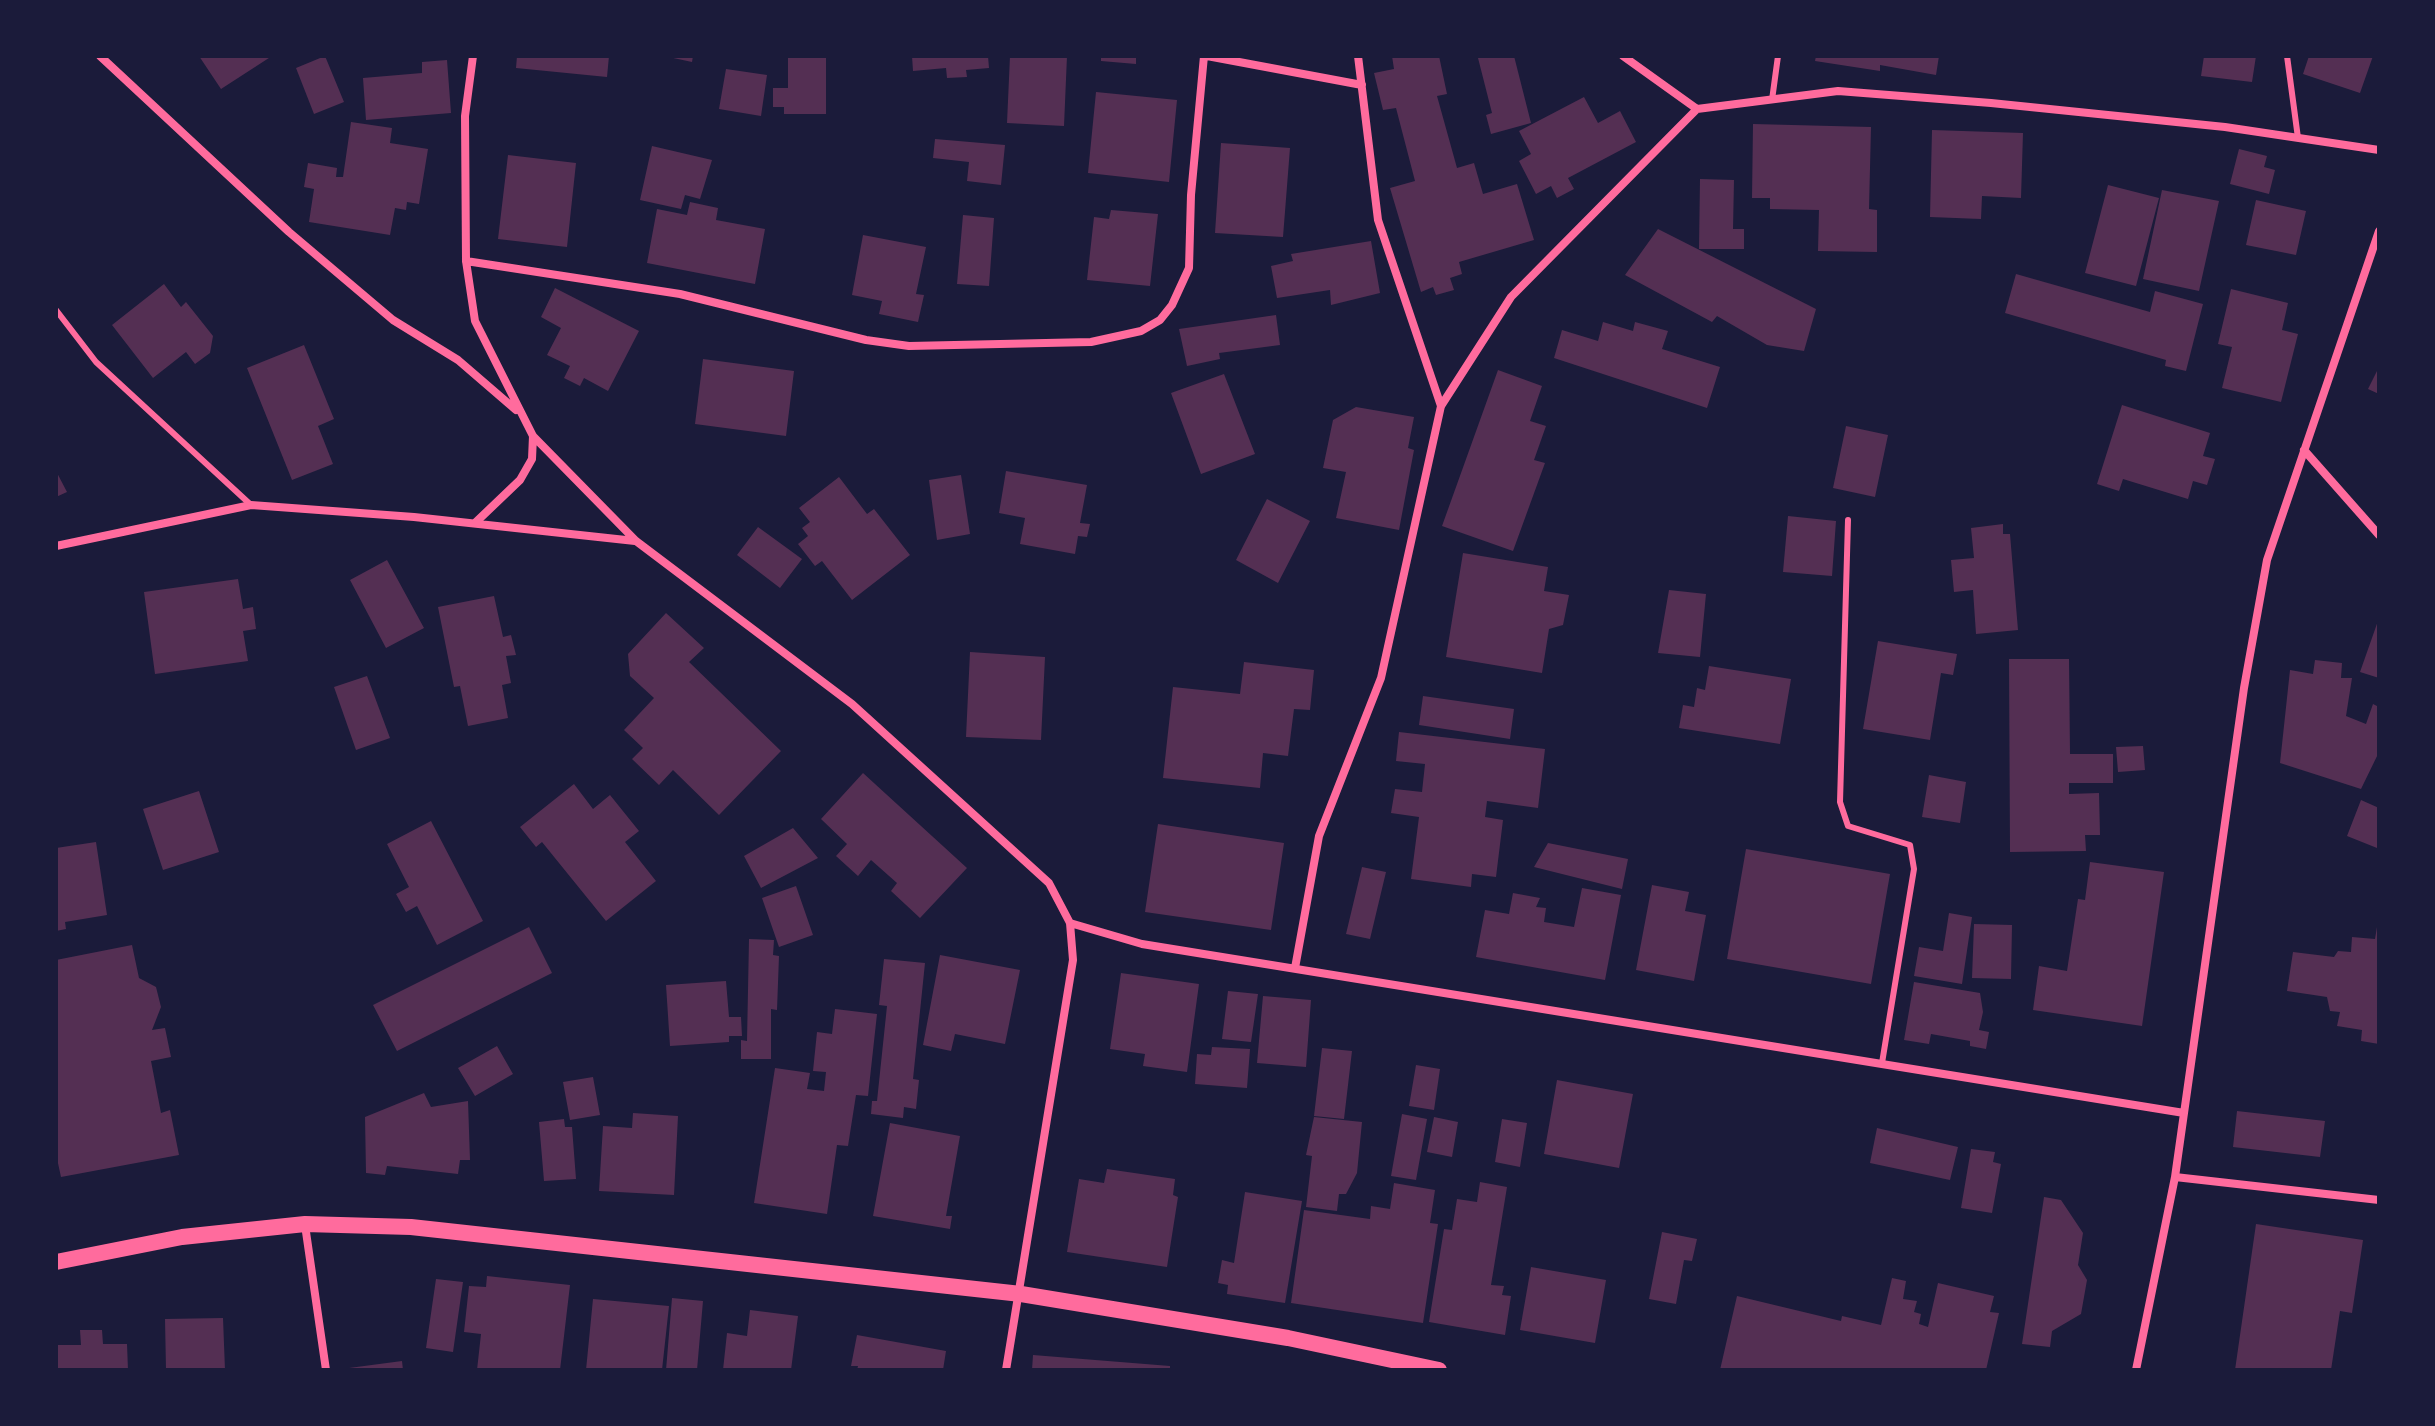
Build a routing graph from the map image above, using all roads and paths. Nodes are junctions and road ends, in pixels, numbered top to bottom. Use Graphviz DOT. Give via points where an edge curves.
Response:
graph roads {
  1 [pos="100,56"];
  2 [pos="473,56"];
  3 [pos="1206,56"];
  4 [pos="1358,56"];
  5 [pos="1623,56"];
  6 [pos="1778,56"];
  7 [pos="2287,56"];
  8 [pos="1362,85"];
  9 [pos="1772,100"];
  10 [pos="1697,109"];
  11 [pos="2298,138"];
  12 [pos="2379,150"];
  13 [pos="2379,231"];
  14 [pos="466,261"];
  15 [pos="56,310"];
  16 [pos="1441,406"];
  17 [pos="520,413"];
  18 [pos="533,436"];
  19 [pos="2304,450"];
  20 [pos="251,505"];
  21 [pos="1848,520"];
  22 [pos="475,523"];
  23 [pos="2379,535"];
  24 [pos="636,541"];
  25 [pos="56,546"];
  26 [pos="1070,923"];
  27 [pos="1295,968"];
  28 [pos="1882,1063"];
  29 [pos="2184,1113"];
  30 [pos="2175,1177"];
  31 [pos="2379,1200"];
  32 [pos="305,1224"];
  33 [pos="56,1262"];
  34 [pos="1021,1294"];
  35 [pos="326,1370"];
  36 [pos="1006,1370"];
  37 [pos="1439,1370"];
  38 [pos="2136,1370"];
  1 -- 17 [label="street" via="393,320 458,360"];
  2 -- 14 [label="street" via="465,116"];
  3 -- 8 [label="street"];
  3 -- 14 [label="street" via="1189,268 1172,305 1141,331 1091,342 909,346 680,294"];
  4 -- 8 [label="street"];
  5 -- 10 [label="street"];
  6 -- 9 [label="lane"];
  7 -- 11 [label="lane"];
  8 -- 16 [label="street" via="1378,220"];
  9 -- 10 [label="street"];
  9 -- 11 [label="street" via="1838,91 2006,104"];
  10 -- 16 [label="street" via="1511,297"];
  11 -- 12 [label="street"];
  13 -- 19 [label="street"];
  14 -- 17 [label="street" via="475,321"];
  15 -- 20 [label="lane" via="96,362"];
  16 -- 27 [label="street" via="1381,678 1319,836"];
  17 -- 18 [label="street"];
  18 -- 22 [label="street" via="532,459 520,480"];
  18 -- 24 [label="street"];
  19 -- 23 [label="street"];
  19 -- 29 [label="street" via="2267,560"];
  20 -- 22 [label="street"];
  20 -- 25 [label="street"];
  21 -- 28 [label="lane" via="1840,802 1848,826 1910,845 1914,869"];
  22 -- 24 [label="street"];
  24 -- 26 [label="street" via="852,704 1049,883"];
  26 -- 27 [label="street" via="1142,944"];
  26 -- 34 [label="street" via="1073,960"];
  27 -- 28 [label="street"];
  28 -- 29 [label="street"];
  29 -- 30 [label="street"];
  30 -- 31 [label="street"];
  30 -- 38 [label="street"];
  32 -- 33 [label="main road" via="182,1237"];
  32 -- 34 [label="main road" via="411,1227"];
  32 -- 35 [label="street"];
  34 -- 36 [label="street"];
  34 -- 37 [label="main road" via="1288,1338"];
}
